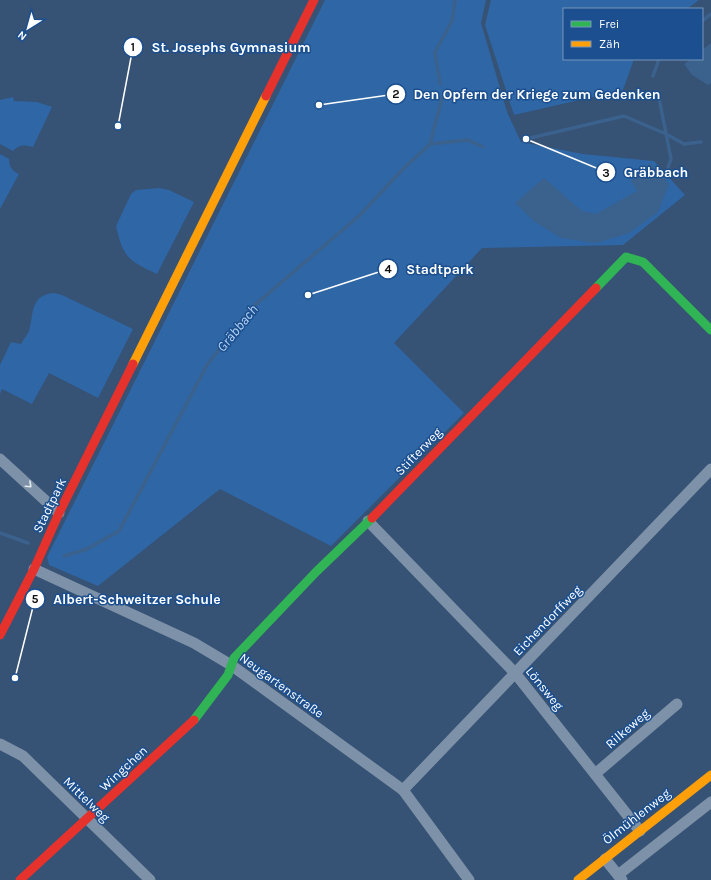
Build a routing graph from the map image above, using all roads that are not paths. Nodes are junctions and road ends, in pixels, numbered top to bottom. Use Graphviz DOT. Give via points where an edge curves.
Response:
graph roads {
  1 [pos="314,0"];
  2 [pos="711,330"];
  3 [pos="0,458"];
  4 [pos="711,469"];
  5 [pos="59,513"];
  6 [pos="368,521"];
  7 [pos="34,569"];
  8 [pos="0,635"];
  9 [pos="231,665"];
  10 [pos="515,673"];
  11 [pos="677,704"];
  12 [pos="0,744"];
  13 [pos="595,774"];
  14 [pos="711,775"];
  15 [pos="403,790"];
  16 [pos="711,802"];
  17 [pos="88,819"];
  18 [pos="640,831"];
  19 [pos="604,859"];
  20 [pos="620,878"];
  21 [pos="20,880"];
  22 [pos="150,880"];
  23 [pos="469,880"];
  24 [pos="578,880"];
  1 -- 5 [label="street, Stadtpark"];
  2 -- 6 [label="street, Stifterweg" via="643,262 626,257"];
  3 -- 5 [label="street, one-way"];
  4 -- 10 [label="street, Eichendorffweg"];
  5 -- 7 [label="street, Stadtpark"];
  6 -- 9 [label="street, Stifterweg" via="234,658"];
  6 -- 10 [label="street, Lönsweg"];
  7 -- 8 [label="street, Stadtpark"];
  7 -- 9 [label="street, Neugartenstraße" via="194,643"];
  9 -- 15 [label="street, Neugartenstraße"];
  9 -- 17 [label="street, Wingchen" via="228,675 196,719"];
  10 -- 13 [label="street, Lönsweg"];
  10 -- 15 [label="street, Eichendorffweg"];
  11 -- 13 [label="street, Rilkeweg"];
  12 -- 17 [label="street, Mittelweg" via="24,756"];
  13 -- 18 [label="street, Lönsweg"];
  14 -- 18 [label="street, Ölmühlenweg"];
  15 -- 23 [label="street, Neugartenstraße"];
  16 -- 20 [label="street"];
  17 -- 21 [label="street, Wingchen"];
  17 -- 22 [label="street, Mittelweg"];
  18 -- 19 [label="street, Ölmühlenweg"];
  19 -- 20 [label="street"];
  19 -- 24 [label="street, Ölmühlenweg"];
}
